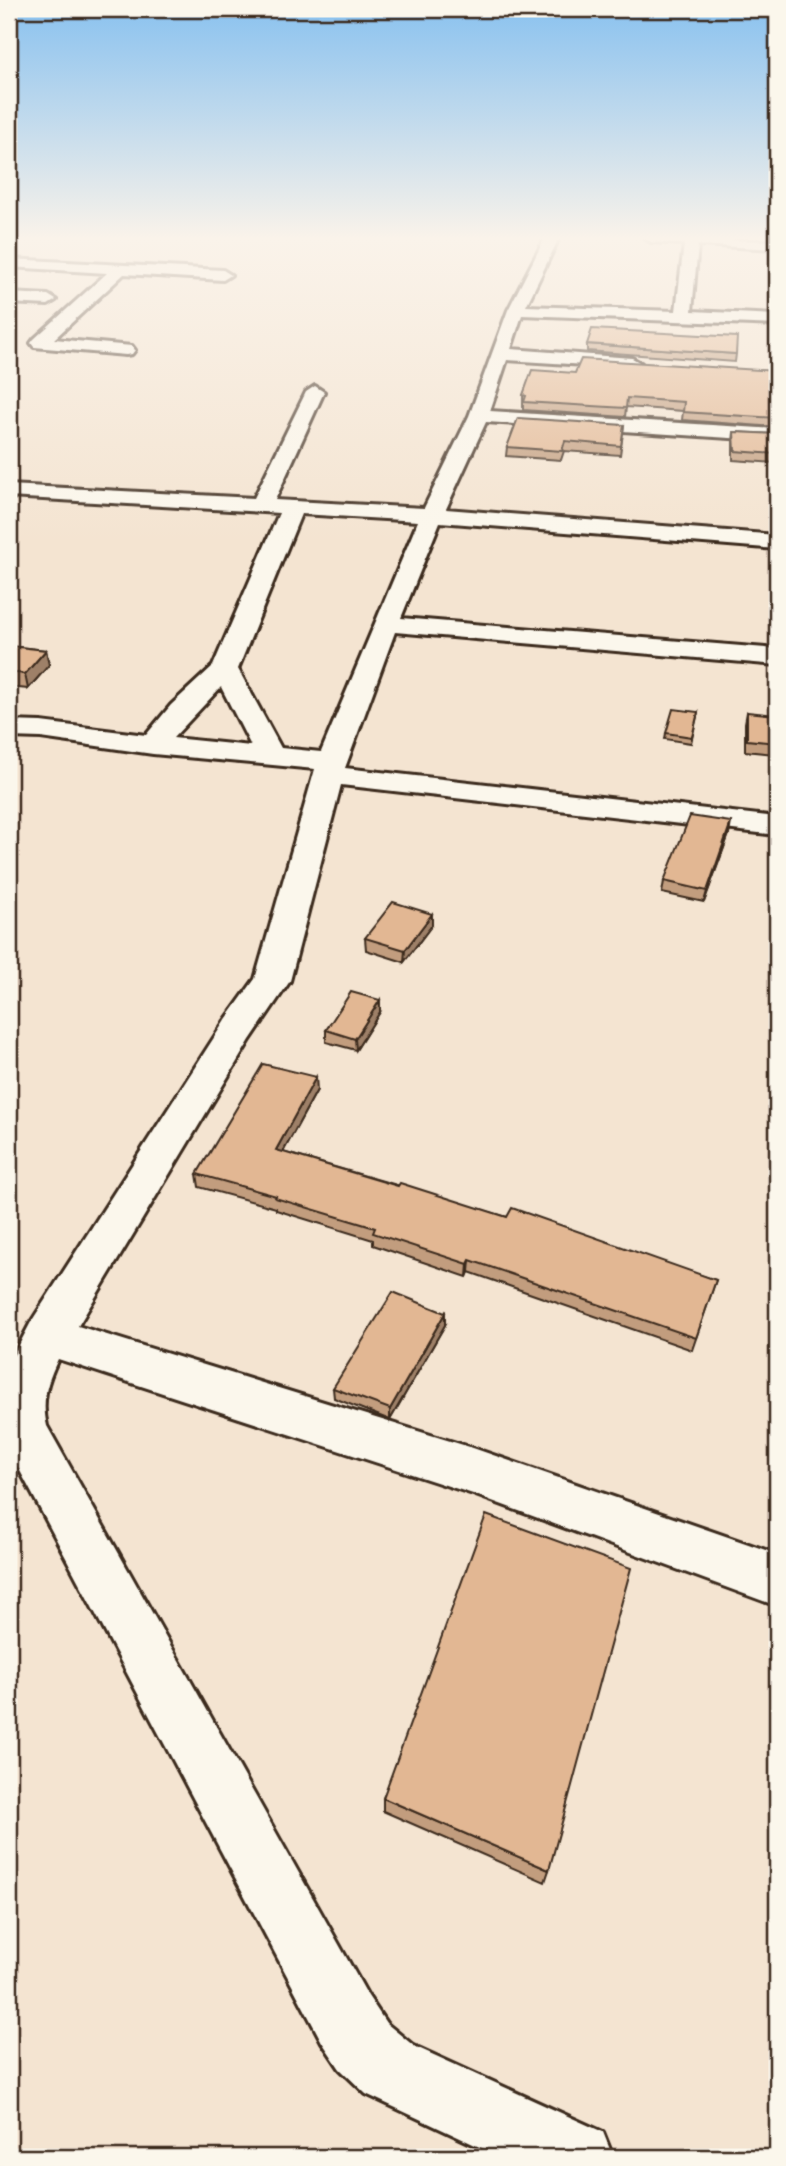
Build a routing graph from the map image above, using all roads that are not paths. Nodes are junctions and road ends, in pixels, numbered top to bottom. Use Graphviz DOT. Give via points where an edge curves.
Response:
graph roads {
  1 [pos="44,339"];
  2 [pos="505,339"];
  3 [pos="40,343"];
  4 [pos="18,346"];
  5 [pos="126,350"];
  6 [pos="500,354"];
  7 [pos="650,364"];
  8 [pos="315,392"];
  9 [pos="479,416"];
  10 [pos="777,435"];
  11 [pos="9,491"];
  12 [pos="261,507"];
  13 [pos="292,509"];
  14 [pos="432,515"];
  15 [pos="777,542"];
  16 [pos="386,624"];
  17 [pos="777,656"];
  18 [pos="225,669"];
  19 [pos="9,729"];
  20 [pos="153,745"];
  21 [pos="271,757"];
  22 [pos="330,768"];
  23 [pos="777,826"];
  24 [pos="47,1336"];
  25 [pos="777,1580"];
  26 [pos="578,2157"];
  1 -- 3 [label="street"];
  2 -- 6 [label="street"];
  3 -- 4 [label="street"];
  3 -- 5 [label="street"];
  6 -- 7 [label="street"];
  6 -- 9 [label="street"];
  8 -- 12 [label="street"];
  9 -- 10 [label="street"];
  9 -- 14 [label="street"];
  11 -- 12 [label="street"];
  12 -- 13 [label="street"];
  13 -- 14 [label="street"];
  13 -- 18 [label="street"];
  14 -- 15 [label="street"];
  14 -- 16 [label="street"];
  16 -- 17 [label="street"];
  16 -- 22 [label="street"];
  18 -- 20 [label="street"];
  18 -- 21 [label="street"];
  19 -- 20 [label="street"];
  20 -- 21 [label="street"];
  21 -- 22 [label="street"];
  22 -- 23 [label="street"];
  22 -- 24 [label="street" via="272,981"];
  24 -- 25 [label="street" via="473,1471"];
  24 -- 26 [label="street" via="20,1388 24,1431 345,2019 363,2046 390,2070"];
}
